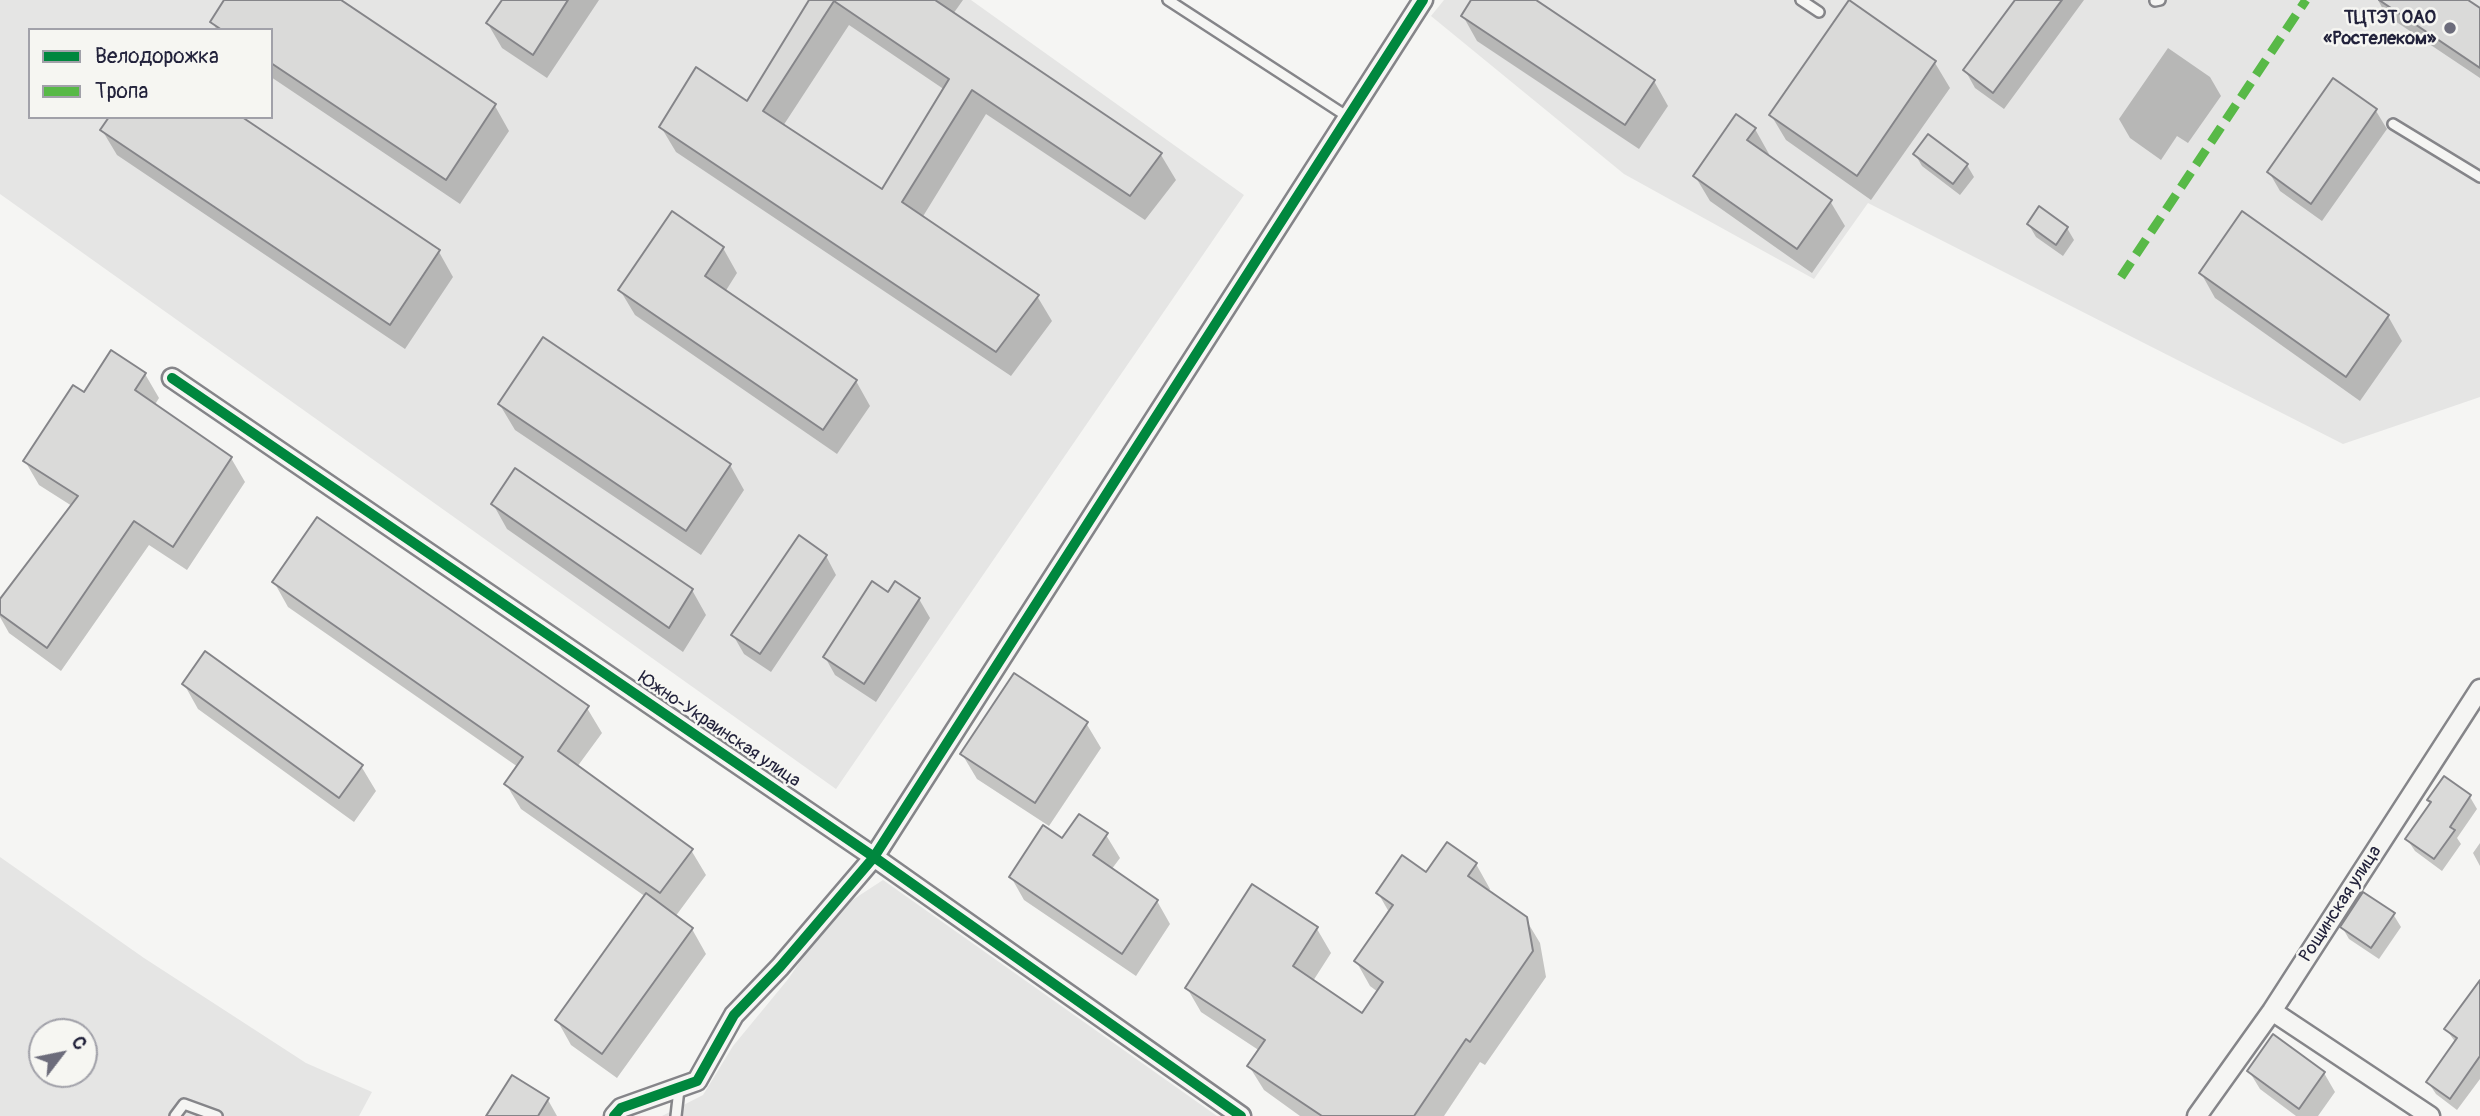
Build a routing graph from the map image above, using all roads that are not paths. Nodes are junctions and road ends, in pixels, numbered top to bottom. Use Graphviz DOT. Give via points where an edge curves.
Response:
graph roads {
  1 [pos="1168,0"];
  2 [pos="1423,0"];
  3 [pos="1801,0"];
  4 [pos="1819,12"];
  5 [pos="1348,117"];
  6 [pos="2393,124"];
  7 [pos="2480,177"];
  8 [pos="172,378"];
  9 [pos="2480,689"];
  10 [pos="874,857"];
  11 [pos="2272,1010"];
  12 [pos="679,1089"];
  13 [pos="175,1116"];
  14 [pos="217,1116"];
  15 [pos="614,1116"];
  16 [pos="676,1116"];
  17 [pos="1241,1116"];
  18 [pos="2197,1116"];
  19 [pos="2430,1116"];
  1 -- 5 [label="lane"];
  2 -- 5 [label="street"];
  3 -- 4 [label="lane"];
  5 -- 10 [label="street"];
  6 -- 7 [label="lane"];
  8 -- 10 [label="street, Южно-Украинская улица"];
  9 -- 11 [label="street, Рощинская улица"];
  10 -- 12 [label="street" via="734,1015 697,1082"];
  10 -- 17 [label="street, Южно-Украинская улица"];
  11 -- 18 [label="street, Рощинская улица"];
  11 -- 19 [label="street"];
  12 -- 15 [label="street" via="621,1108"];
  12 -- 16 [label="lane"];
  13 -- 14 [label="lane" via="184,1104"];
}
